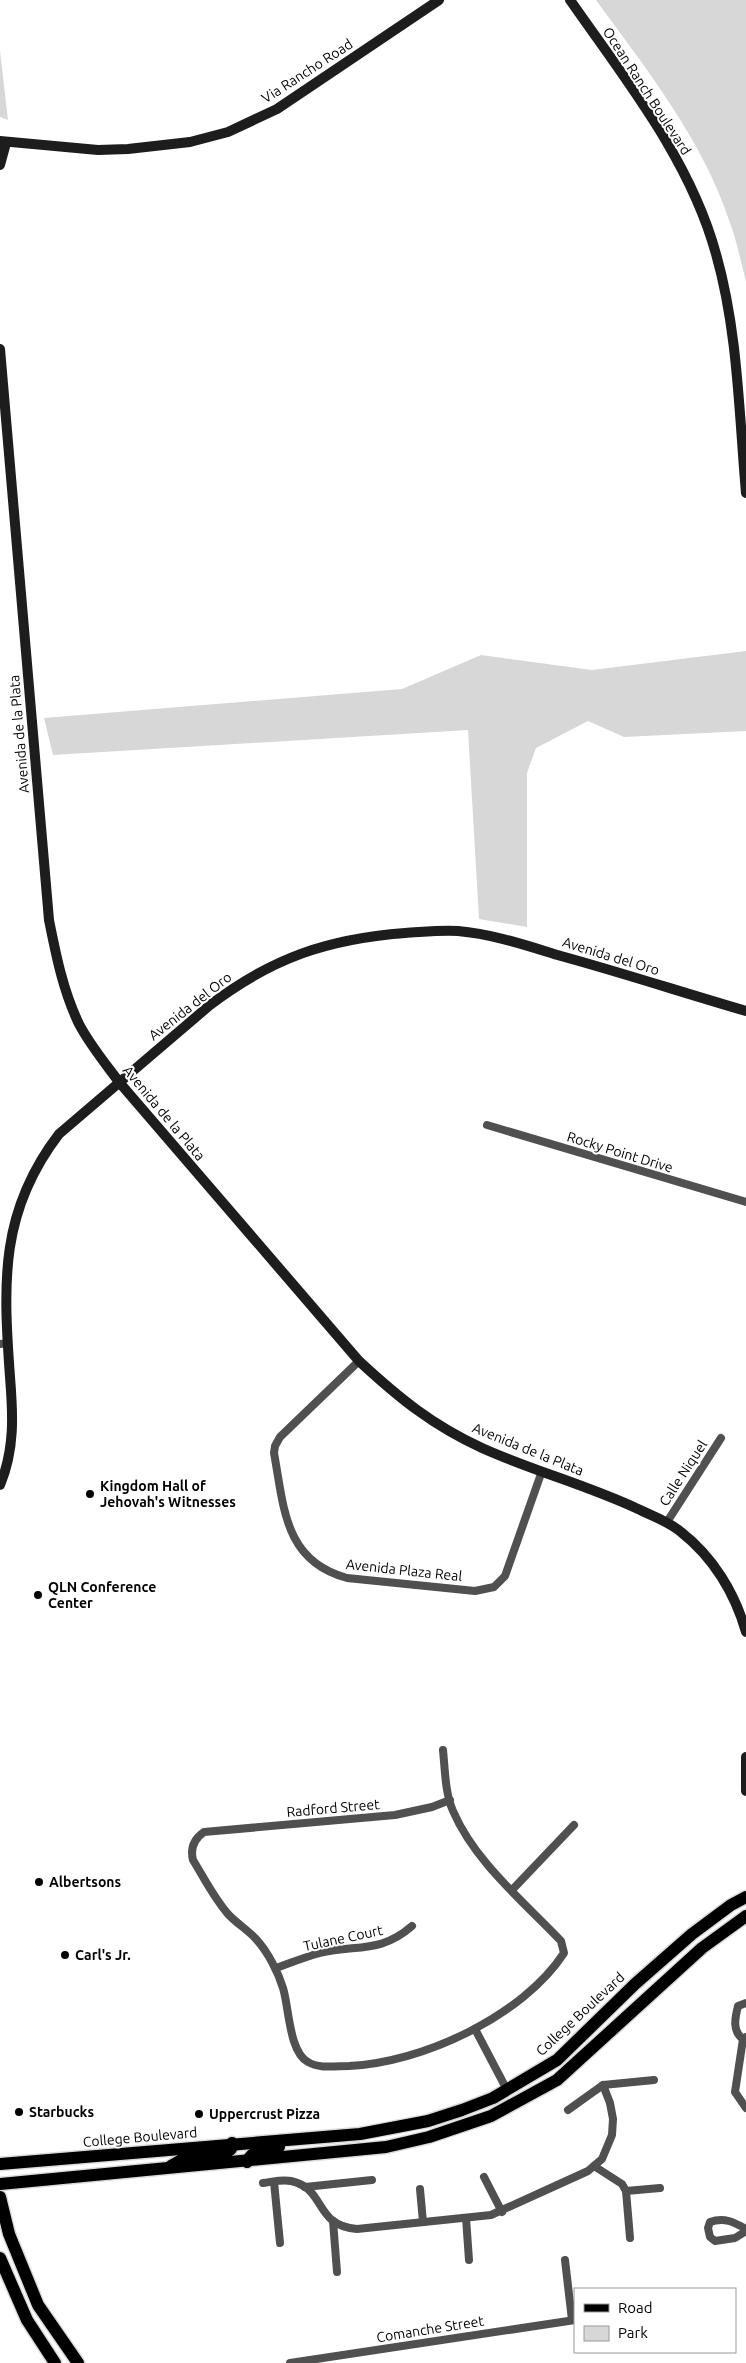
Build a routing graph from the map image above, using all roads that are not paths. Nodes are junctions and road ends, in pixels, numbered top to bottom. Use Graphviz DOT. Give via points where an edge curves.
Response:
graph roads {
  1 [pos="439,0"];
  2 [pos="570,0"];
  3 [pos="3,142"];
  4 [pos="0,165"];
  5 [pos="0,349"];
  6 [pos="746,493"];
  7 [pos="746,1011"];
  8 [pos="119,1082"];
  9 [pos="487,1125"];
  10 [pos="746,1202"];
  11 [pos="4,1343"];
  12 [pos="359,1361"];
  13 [pos="721,1438"];
  14 [pos="542,1472"];
  15 [pos="0,1485"];
  16 [pos="667,1522"];
  17 [pos="746,1632"];
  18 [pos="443,1750"];
  19 [pos="746,1757"];
  20 [pos="746,1791"];
  21 [pos="450,1800"];
  22 [pos="574,1825"];
  23 [pos="512,1890"];
  24 [pos="746,1897"];
  25 [pos="746,1916"];
  26 [pos="412,1926"];
  27 [pos="276,1968"];
  28 [pos="746,2003"];
  29 [pos="475,2029"];
  30 [pos="744,2038"];
  31 [pos="557,2060"];
  32 [pos="654,2080"];
  33 [pos="603,2085"];
  34 [pos="507,2090"];
  35 [pos="514,2105"];
  36 [pos="746,2108"];
  37 [pos="568,2110"];
  38 [pos="459,2127"];
  39 [pos="352,2135"];
  40 [pos="232,2144"];
  41 [pos="247,2162"];
  42 [pos="0,2164"];
  43 [pos="594,2166"];
  44 [pos="166,2169"];
  45 [pos="484,2177"];
  46 [pos="372,2180"];
  47 [pos="274,2182"];
  48 [pos="263,2183"];
  49 [pos="0,2184"];
  50 [pos="305,2187"];
  51 [pos="660,2188"];
  52 [pos="420,2189"];
  53 [pos="626,2191"];
  54 [pos="0,2197"];
  55 [pos="502,2212"];
  56 [pos="466,2218"];
  57 [pos="333,2222"];
  58 [pos="423,2222"];
  59 [pos="630,2238"];
  60 [pos="280,2243"];
  61 [pos="0,2258"];
  62 [pos="469,2260"];
  63 [pos="565,2260"];
  64 [pos="337,2272"];
  65 [pos="573,2320"];
  66 [pos="55,2363"];
  67 [pos="78,2363"];
  68 [pos="290,2363"];
  1 -- 3 [label="street, Via Rancho Road" via="277,109 228,132 190,142 128,149 98,150"];
  2 -- 6 [label="street, Ocean Ranch Boulevard" via="672,151 705,219 729,311"];
  3 -- 4 [label="street"];
  5 -- 8 [label="street, Avenida de la Plata" via="49,920 69,1000 91,1044"];
  7 -- 8 [label="street, Avenida del Oro" via="502,939 459,931 364,936 313,949 254,975 210,1005"];
  8 -- 11 [label="street, Avenida del Oro" via="59,1134 26,1176 6,1240"];
  8 -- 12 [label="street, Avenida de la Plata"];
  9 -- 10 [label="street, Rocky Point Drive"];
  11 -- 15 [label="street, Avenida del Oro" via="13,1421 10,1452"];
  12 -- 14 [label="street, Avenida de la Plata" via="397,1397 442,1428"];
  12 -- 14 [label="street, Avenida Plaza Real" via="280,1437 275,1446 288,1526 304,1554 318,1566 347,1578 475,1591 494,1587 505,1576"];
  13 -- 16 [label="street, Calle Niquel"];
  14 -- 16 [label="street, Avenida de la Plata" via="600,1491"];
  16 -- 17 [label="street, Avenida de la Plata" via="697,1546 722,1576"];
  18 -- 21 [label="street"];
  19 -- 20 [label="street"];
  21 -- 23 [label="street" via="473,1845"];
  21 -- 27 [label="street, Radford Street" via="395,1815 204,1832 198,1836 193,1843 193,1860 219,1904 257,1939"];
  22 -- 23 [label="street"];
  23 -- 29 [label="street" via="561,1941 564,1953 540,1982 506,2010"];
  24 -- 31 [label="main road, College Boulevard" via="692,1934"];
  25 -- 35 [label="main road" via="702,1948 557,2080"];
  26 -- 27 [label="street, Tulane Court" via="398,1938 369,1948 321,1953"];
  27 -- 29 [label="street" via="284,1989 295,2045 308,2063 363,2065 405,2058"];
  28 -- 30 [label="street" via="738,2006 734,2020 738,2035"];
  29 -- 34 [label="street"];
  30 -- 36 [label="street" via="735,2092"];
  31 -- 34 [label="main road, College Boulevard"];
  31 -- 35 [label="main road" via="555,2066 522,2090"];
  32 -- 33 [label="street"];
  33 -- 37 [label="street"];
  33 -- 43 [label="street" via="613,2119 612,2135 607,2150"];
  34 -- 38 [label="main road" via="495,2107 468,2118"];
  34 -- 39 [label="main road, College Boulevard" via="428,2121"];
  35 -- 38 [label="main road"];
  38 -- 41 [label="main road" via="429,2138 386,2147"];
  39 -- 40 [label="main road, College Boulevard"];
  39 -- 41 [label="main road" via="325,2143 258,2151 250,2155"];
  40 -- 42 [label="main road, College Boulevard"];
  40 -- 44 [label="main road" via="224,2154 185,2158"];
  41 -- 44 [label="main road"];
  43 -- 53 [label="street" via="622,2184"];
  43 -- 55 [label="street"];
  44 -- 49 [label="main road"];
  45 -- 55 [label="street"];
  46 -- 50 [label="street"];
  47 -- 48 [label="street"];
  47 -- 50 [label="street" via="288,2180"];
  47 -- 60 [label="street"];
  50 -- 57 [label="street"];
  51 -- 53 [label="street"];
  52 -- 58 [label="street"];
  53 -- 59 [label="street"];
  54 -- 67 [label="main road" via="9,2234 38,2305"];
  55 -- 56 [label="street"];
  56 -- 58 [label="street"];
  56 -- 62 [label="street"];
  57 -- 58 [label="street" via="357,2229"];
  57 -- 64 [label="street"];
  61 -- 66 [label="main road" via="27,2320"];
  63 -- 65 [label="street"];
  65 -- 68 [label="street, Comanche Street"];
}
